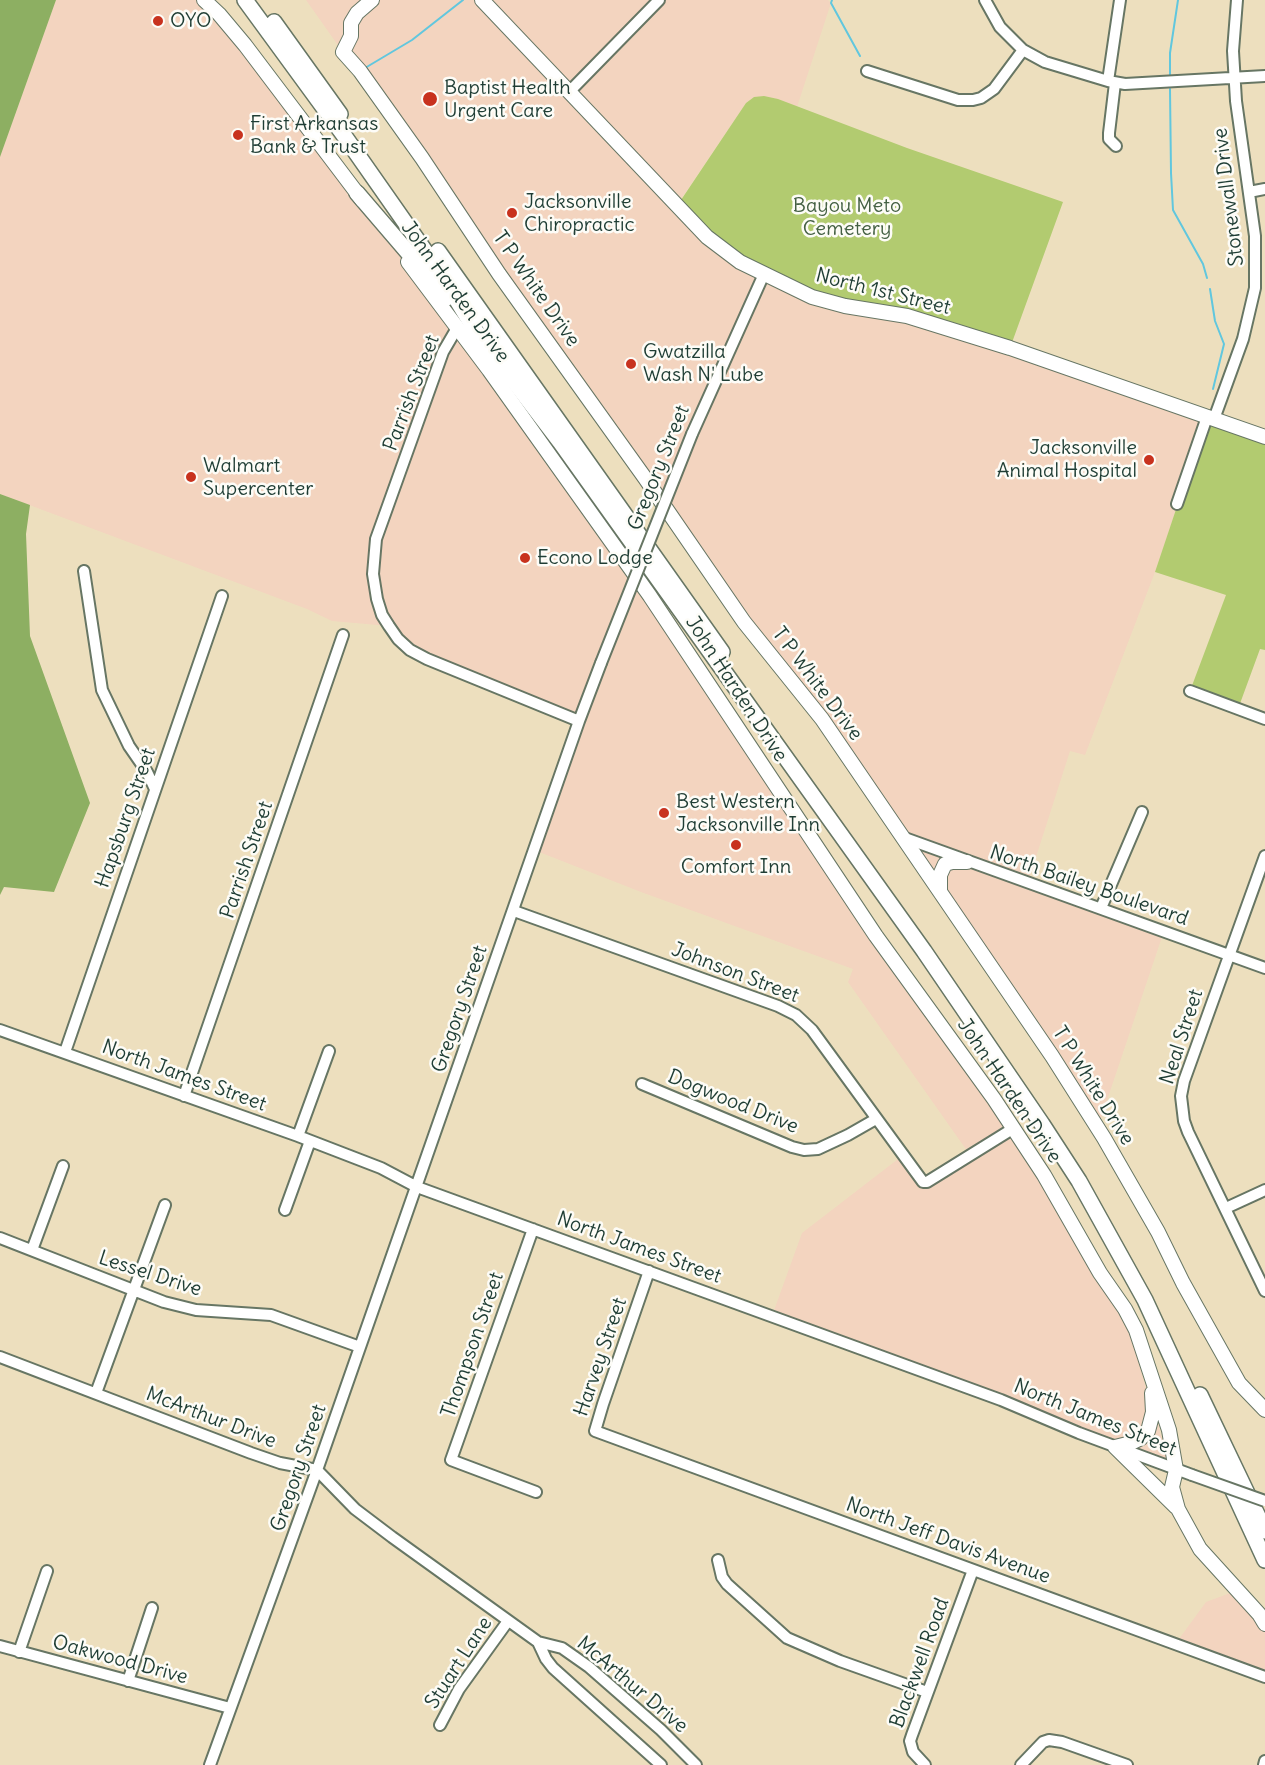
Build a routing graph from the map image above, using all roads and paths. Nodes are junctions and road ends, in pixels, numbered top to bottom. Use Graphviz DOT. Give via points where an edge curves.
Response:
graph roads {
  1 [pos="204,0"];
  2 [pos="245,0"];
  3 [pos="257,0"];
  4 [pos="372,0"];
  5 [pos="482,0"];
  6 [pos="659,0"];
  7 [pos="985,0"];
  8 [pos="1119,0"];
  9 [pos="1237,0"];
  10 [pos="1023,50"];
  11 [pos="867,70"];
  12 [pos="1265,76"];
  13 [pos="1234,78"];
  14 [pos="1111,82"];
  15 [pos="570,91"];
  16 [pos="1116,147"];
  17 [pos="1265,189"];
  18 [pos="1249,192"];
  19 [pos="357,193"];
  20 [pos="764,274"];
  21 [pos="1260,289"];
  22 [pos="457,328"];
  23 [pos="477,333"];
  24 [pos="1211,418"];
  25 [pos="1265,437"];
  26 [pos="1177,504"];
  27 [pos="84,571"];
  28 [pos="222,596"];
  29 [pos="343,635"];
  30 [pos="1190,691"];
  31 [pos="1265,719"];
  32 [pos="579,721"];
  33 [pos="155,789"];
  34 [pos="1142,812"];
  35 [pos="902,837"];
  36 [pos="1265,856"];
  37 [pos="967,862"];
  38 [pos="940,892"];
  39 [pos="1101,908"];
  40 [pos="514,910"];
  41 [pos="1229,954"];
  42 [pos="1265,968"];
  43 [pos="0,1030"];
  44 [pos="329,1051"];
  45 [pos="65,1052"];
  46 [pos="642,1084"];
  47 [pos="184,1096"];
  48 [pos="876,1119"];
  49 [pos="1014,1128"];
  50 [pos="298,1137"];
  51 [pos="310,1141"];
  52 [pos="63,1166"];
  53 [pos="417,1187"];
  54 [pos="1265,1190"];
  55 [pos="165,1205"];
  56 [pos="1226,1208"];
  57 [pos="285,1210"];
  58 [pos="533,1229"];
  59 [pos="0,1238"];
  60 [pos="32,1250"];
  61 [pos="650,1271"];
  62 [pos="134,1290"];
  63 [pos="1265,1291"];
  64 [pos="360,1347"];
  65 [pos="0,1357"];
  66 [pos="1151,1380"];
  67 [pos="96,1393"];
  68 [pos="1265,1410"];
  69 [pos="618,1439"];
  70 [pos="1115,1447"];
  71 [pos="318,1470"];
  72 [pos="1176,1470"];
  73 [pos="536,1492"];
  74 [pos="1265,1501"];
  75 [pos="1178,1509"];
  76 [pos="1265,1530"];
  77 [pos="718,1560"];
  78 [pos="1265,1560"];
  79 [pos="46,1570"];
  80 [pos="972,1570"];
  81 [pos="152,1608"];
  82 [pos="508,1621"];
  83 [pos="1265,1624"];
  84 [pos="538,1642"];
  85 [pos="0,1646"];
  86 [pos="19,1652"];
  87 [pos="1265,1677"];
  88 [pos="128,1681"];
  89 [pos="927,1692"];
  90 [pos="230,1708"];
  91 [pos="440,1725"];
  92 [pos="210,1765"];
  93 [pos="661,1765"];
  94 [pos="696,1765"];
  95 [pos="925,1765"];
  96 [pos="1021,1765"];
  97 [pos="1127,1765"];
  1 -- 19 [label="main road, John Harden Drive" via="245,45"];
  2 -- 23 [label="highway" via="439,271"];
  3 -- 76 [label="highway" via="1057,1128 1136,1264"];
  4 -- 35 [label="main road, T P White Drive" via="351,22 351,36 344,52 423,158 499,274 744,622 822,719"];
  5 -- 15 [label="main road, North 1st Street"];
  6 -- 15 [label="street"];
  7 -- 10 [label="street" via="1000,27"];
  8 -- 14 [label="street"];
  9 -- 13 [label="street, Stonewall Drive"];
  10 -- 11 [label="street" via="994,89 973,100 958,100"];
  10 -- 14 [label="street" via="1045,62"];
  12 -- 13 [label="street"];
  13 -- 14 [label="street"];
  13 -- 18 [label="street, Stonewall Drive"];
  14 -- 16 [label="street" via="1108,133"];
  15 -- 20 [label="main road, North 1st Street" via="707,237 733,258"];
  17 -- 18 [label="street"];
  18 -- 21 [label="street, Stonewall Drive"];
  19 -- 22 [label="main road, John Harden Drive"];
  19 -- 23 [label="highway"];
  20 -- 24 [label="main road, North 1st Street" via="812,297 907,316 1033,355"];
  20 -- 32 [label="street, Gregory Street, bridge" via="692,435"];
  21 -- 24 [label="street, Stonewall Drive"];
  22 -- 32 [label="street, Parrish Street" via="443,352 376,539 373,574 382,615 410,650"];
  22 -- 49 [label="main road, John Harden Drive" via="650,596 876,936"];
  23 -- 78 [label="highway" via="560,442 924,951 1079,1181 1145,1300"];
  24 -- 25 [label="main road, North 1st Street"];
  24 -- 26 [label="street, Stonewall Drive"];
  27 -- 33 [label="street" via="102,690"];
  28 -- 33 [label="street, Hapsburg Street"];
  29 -- 47 [label="street, Parrish Street"];
  30 -- 31 [label="street"];
  32 -- 40 [label="street, Gregory Street"];
  33 -- 45 [label="street, Hapsburg Street"];
  34 -- 39 [label="street"];
  35 -- 37 [label="street, North Bailey Boulevard"];
  35 -- 38 [label="main road, T P White Drive"];
  36 -- 41 [label="street, Neal Street"];
  37 -- 38 [label="main road" via="945,864 940,874"];
  37 -- 39 [label="street, North Bailey Boulevard"];
  38 -- 68 [label="main road, T P White Drive" via="1101,1133 1239,1383"];
  39 -- 41 [label="street, North Bailey Boulevard"];
  40 -- 48 [label="street, Johnson Street" via="786,1009 812,1030"];
  40 -- 53 [label="street, Gregory Street"];
  41 -- 42 [label="street, North Bailey Boulevard"];
  41 -- 56 [label="street, Neal Street" via="1181,1096 1188,1132"];
  43 -- 45 [label="street, North James Street"];
  44 -- 50 [label="street"];
  45 -- 47 [label="street, North James Street"];
  46 -- 48 [label="street, Dogwood Drive" via="804,1150 818,1149"];
  47 -- 50 [label="street, North James Street"];
  48 -- 49 [label="street, Johnson Street" via="923,1182"];
  49 -- 66 [label="main road, John Harden Drive" via="1125,1309 1136,1330"];
  50 -- 51 [label="street, North James Street"];
  51 -- 53 [label="street, North James Street" via="381,1168"];
  51 -- 57 [label="street"];
  52 -- 60 [label="street"];
  53 -- 58 [label="street, North James Street"];
  53 -- 64 [label="street, Gregory Street"];
  54 -- 56 [label="street"];
  55 -- 62 [label="street"];
  56 -- 63 [label="street, Neal Street"];
  58 -- 61 [label="street, North James Street"];
  58 -- 73 [label="street, Thompson Street" via="452,1460"];
  59 -- 60 [label="street, Lessel Drive"];
  60 -- 62 [label="street, Lessel Drive"];
  61 -- 69 [label="street, Harvey Street" via="595,1431"];
  61 -- 70 [label="street, North James Street" via="1001,1400"];
  62 -- 64 [label="street, Lessel Drive" via="196,1310 271,1316"];
  62 -- 67 [label="street"];
  64 -- 71 [label="street, Gregory Street"];
  65 -- 67 [label="street, McArthur Drive"];
  66 -- 70 [label="main road" via="1153,1412 1148,1431 1142,1438"];
  66 -- 72 [label="main road, John Harden Drive" via="1165,1418"];
  67 -- 71 [label="street, McArthur Drive" via="280,1463"];
  69 -- 80 [label="street, North Jeff Davis Avenue"];
  70 -- 72 [label="street, North James Street"];
  70 -- 75 [label="main road"];
  71 -- 82 [label="street, McArthur Drive" via="355,1509"];
  71 -- 90 [label="street, Gregory Street"];
  72 -- 74 [label="street, North James Street, bridge"];
  72 -- 75 [label="main road, John Harden Drive" via="1172,1487"];
  75 -- 83 [label="main road, John Harden Drive" via="1200,1549"];
  77 -- 89 [label="street" via="727,1584 787,1638"];
  79 -- 86 [label="street"];
  80 -- 87 [label="street, North Jeff Davis Avenue"];
  80 -- 89 [label="street, Blackwell Road"];
  81 -- 88 [label="street"];
  82 -- 84 [label="street, McArthur Drive"];
  82 -- 91 [label="street, Stuart Lane" via="459,1689"];
  84 -- 93 [label="street, McArthur Drive" via="553,1668"];
  84 -- 94 [label="street, McArthur Drive" via="562,1648 590,1667"];
  85 -- 86 [label="street, Oakwood Drive"];
  86 -- 88 [label="street, Oakwood Drive"];
  88 -- 90 [label="street, Oakwood Drive"];
  89 -- 95 [label="street, Blackwell Road" via="910,1741 913,1752"];
  90 -- 92 [label="street, Gregory Street"];
  96 -- 97 [label="street" via="1049,1740"];
}
